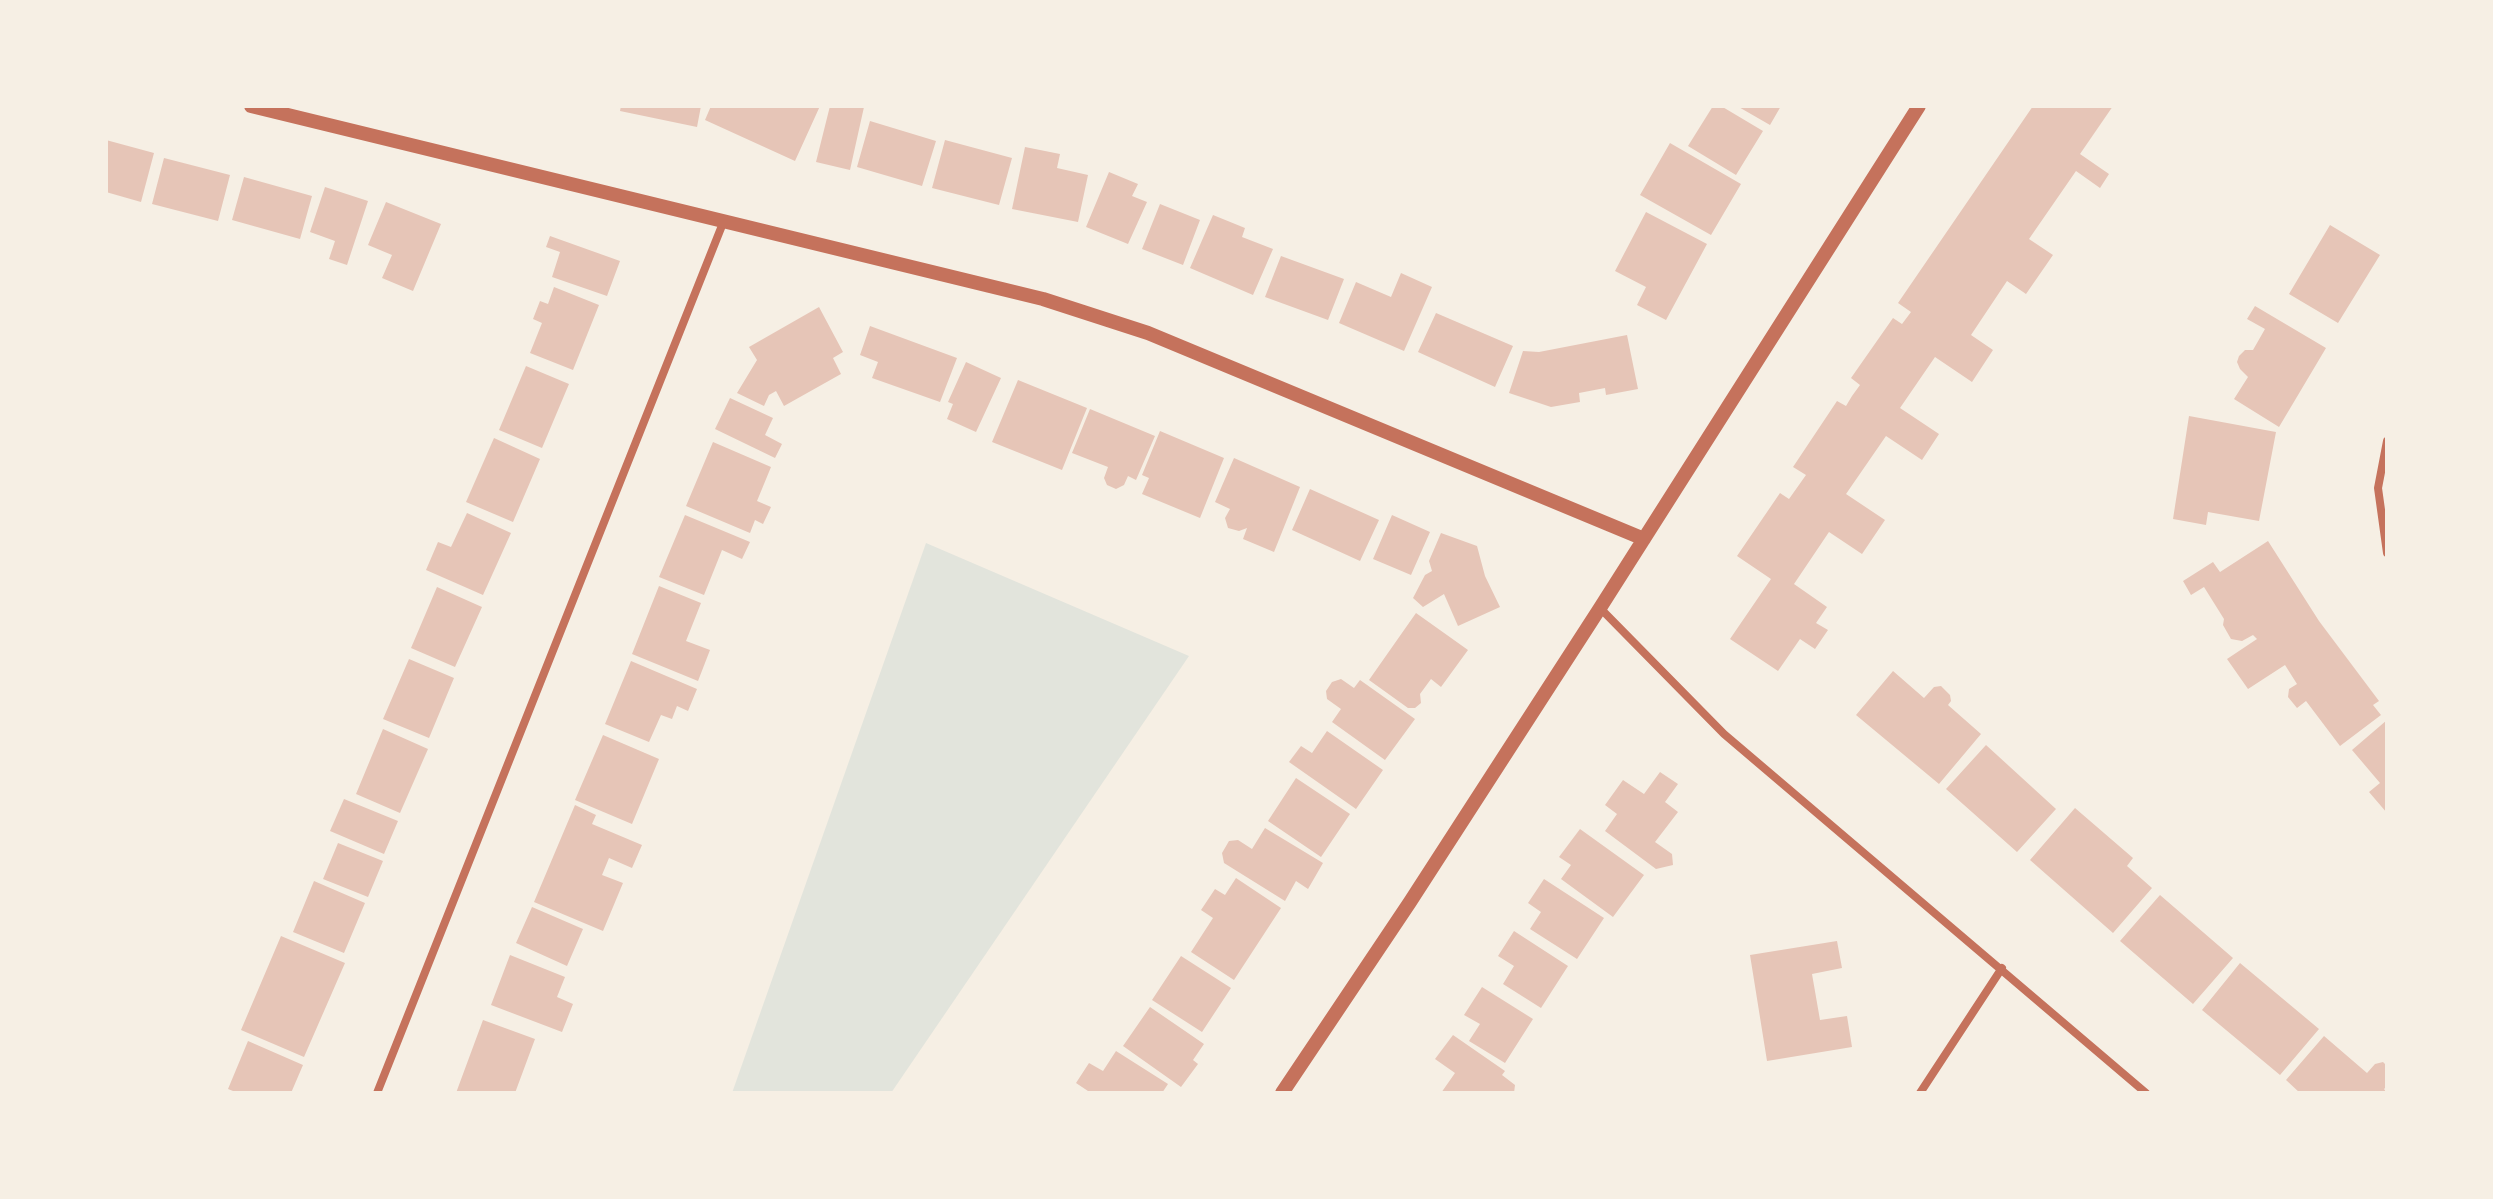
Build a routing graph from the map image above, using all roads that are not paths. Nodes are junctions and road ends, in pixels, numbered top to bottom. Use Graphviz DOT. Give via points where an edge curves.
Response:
graph roads {
  1 [pos="251,106"];
  2 [pos="1919,106"];
  3 [pos="723,223"];
  4 [pos="2387,441"];
  5 [pos="1644,539"];
  6 [pos="2387,553"];
  7 [pos="1600,608"];
  8 [pos="2002,968"];
  9 [pos="377,1093"];
  10 [pos="1282,1093"];
  11 [pos="1920,1093"];
  12 [pos="2146,1093"];
  1 -- 3 [label="street"];
  2 -- 5 [label="street"];
  3 -- 5 [label="street" via="1043,299 1148,333"];
  3 -- 9 [label="street"];
  4 -- 6 [label="street" via="2378,488"];
  5 -- 7 [label="street"];
  7 -- 8 [label="street" via="1724,734"];
  7 -- 10 [label="street"];
  8 -- 11 [label="street"];
  8 -- 12 [label="street"];
}
